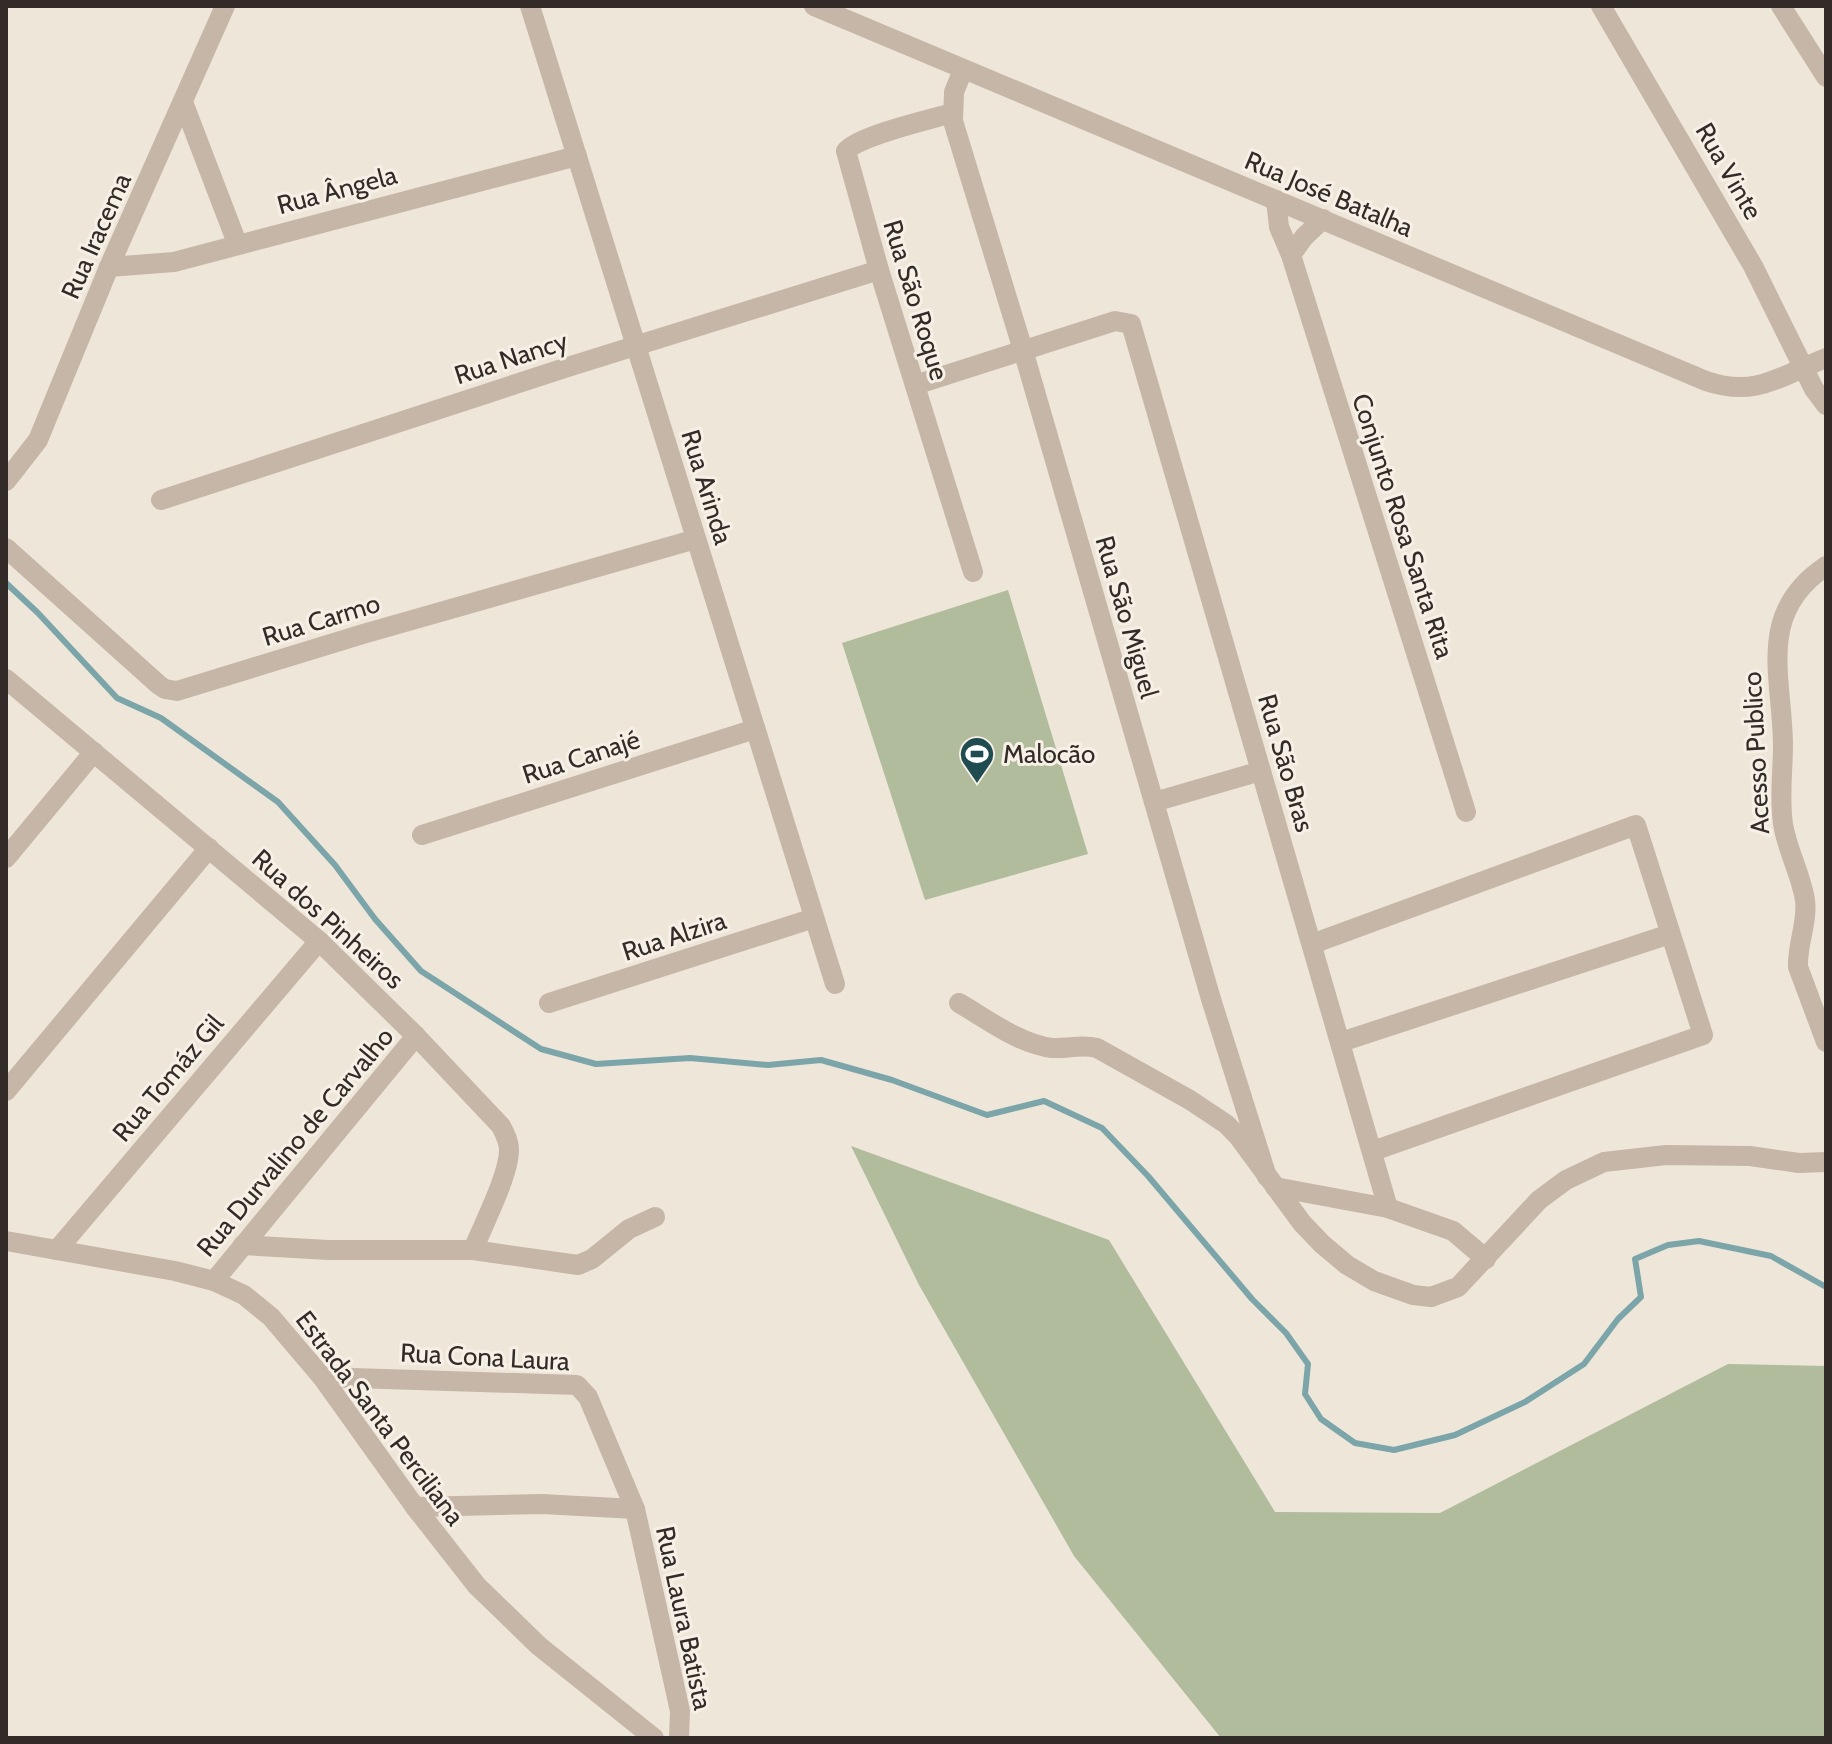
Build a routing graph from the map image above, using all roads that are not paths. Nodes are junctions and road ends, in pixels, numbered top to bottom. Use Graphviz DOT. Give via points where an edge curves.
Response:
graph roads {
  1 [pos="225,6"];
  2 [pos="530,6"];
  3 [pos="814,6"];
  4 [pos="1601,6"];
  5 [pos="1781,6"];
  6 [pos="963,70"];
  7 [pos="1826,77"];
  8 [pos="183,102"];
  9 [pos="952,113"];
  10 [pos="577,156"];
  11 [pos="1276,200"];
  12 [pos="1323,219"];
  13 [pos="237,243"];
  14 [pos="1291,255"];
  15 [pos="109,267"];
  16 [pos="879,270"];
  17 [pos="636,346"];
  18 [pos="1023,350"];
  19 [pos="1826,358"];
  20 [pos="1804,367"];
  21 [pos="915,385"];
  22 [pos="1826,405"];
  23 [pos="6,481"];
  24 [pos="161,500"];
  25 [pos="696,539"];
  26 [pos="6,548"];
  27 [pos="1826,566"];
  28 [pos="973,572"];
  29 [pos="6,679"];
  30 [pos="755,729"];
  31 [pos="94,752"];
  32 [pos="1261,771"];
  33 [pos="1154,802"];
  34 [pos="1466,812"];
  35 [pos="422,835"];
  36 [pos="209,848"];
  37 [pos="6,858"];
  38 [pos="814,918"];
  39 [pos="1670,934"];
  40 [pos="319,941"];
  41 [pos="1312,944"];
  42 [pos="835,984"];
  43 [pos="549,1003"];
  44 [pos="959,1003"];
  45 [pos="416,1036"];
  46 [pos="1341,1042"];
  47 [pos="1826,1042"];
  48 [pos="6,1091"];
  49 [pos="1373,1151"];
  50 [pos="1826,1162"];
  51 [pos="1271,1182"];
  52 [pos="1388,1208"];
  53 [pos="655,1217"];
  54 [pos="6,1241"];
  55 [pos="243,1245"];
  56 [pos="57,1250"];
  57 [pos="473,1250"];
  58 [pos="1486,1259"];
  59 [pos="214,1281"];
  60 [pos="322,1377"];
  61 [pos="415,1507"];
  62 [pos="635,1509"];
  63 [pos="654,1738"];
  64 [pos="679,1738"];
  1 -- 8 [label="street, Rua Iracema"];
  2 -- 10 [label="street, Rua Arinda"];
  3 -- 6 [label="street, Rua José Batalha"];
  4 -- 20 [label="street, Rua Vinte" via="1746,253"];
  5 -- 7 [label="street"];
  6 -- 9 [label="street"];
  6 -- 11 [label="street, Rua José Batalha"];
  8 -- 13 [label="street"];
  8 -- 15 [label="street, Rua Iracema"];
  9 -- 16 [label="street, Rua São Roque" via="846,151"];
  9 -- 18 [label="street, Rua São Miguel"];
  10 -- 13 [label="street, Rua Ângela"];
  10 -- 17 [label="street, Rua Arinda"];
  11 -- 12 [label="street, Rua José Batalha"];
  11 -- 14 [label="street, Conjunto Rosa Santa Rita" via="1279,227"];
  12 -- 14 [label="street"];
  12 -- 20 [label="street, Rua José Batalha" via="1728,389 1746,389"];
  13 -- 15 [label="street, Rua Ângela" via="174,262"];
  14 -- 34 [label="street, Conjunto Rosa Santa Rita"];
  15 -- 23 [label="street, Rua Iracema" via="38,440"];
  16 -- 17 [label="street, Rua Nancy"];
  16 -- 21 [label="street, Rua São Roque"];
  17 -- 24 [label="street, Rua Nancy"];
  17 -- 25 [label="street, Rua Arinda"];
  18 -- 21 [label="street"];
  18 -- 32 [label="street, Rua São Bras" via="1115,321 1131,324"];
  18 -- 33 [label="street, Rua São Miguel"];
  19 -- 20 [label="street, Rua José Batalha"];
  20 -- 22 [label="street"];
  21 -- 28 [label="street, Rua São Roque"];
  25 -- 26 [label="street, Rua Carmo" via="177,691 159,685"];
  25 -- 30 [label="street, Rua Arinda"];
  27 -- 47 [label="street, Acesso Publico" via="1791,601 1778,636 1775,665 1783,825 1805,898 1798,967"];
  29 -- 31 [label="street, Rua dos Pinheiros"];
  30 -- 35 [label="street, Rua Canajé"];
  30 -- 38 [label="street, Rua Arinda"];
  31 -- 36 [label="street, Rua dos Pinheiros"];
  31 -- 37 [label="street"];
  32 -- 33 [label="street"];
  32 -- 41 [label="street, Rua São Bras"];
  33 -- 51 [label="street, Rua São Miguel"];
  36 -- 40 [label="street, Rua dos Pinheiros"];
  36 -- 48 [label="street"];
  38 -- 42 [label="street, Rua Arinda"];
  38 -- 43 [label="street, Rua Alzira"];
  39 -- 41 [label="street" via="1636,825"];
  39 -- 46 [label="street"];
  39 -- 49 [label="street" via="1703,1035"];
  40 -- 45 [label="street, Rua dos Pinheiros"];
  40 -- 56 [label="street, Rua Tomáz Gil"];
  41 -- 46 [label="street, Rua São Bras"];
  44 -- 51 [label="street" via="1038,1044 1097,1048 1132,1066 1226,1124"];
  45 -- 55 [label="street, Rua Durvalino de Carvalho"];
  45 -- 57 [label="street, Rua dos Pinheiros" via="508,1139 506,1168"];
  46 -- 49 [label="street, Rua São Bras"];
  49 -- 52 [label="street, Rua São Bras"];
  50 -- 58 [label="street" via="1666,1155 1604,1162 1539,1200"];
  51 -- 52 [label="street"];
  51 -- 58 [label="street" via="1312,1234 1347,1265 1413,1295 1431,1297 1458,1287"];
  52 -- 58 [label="street" via="1453,1231"];
  53 -- 57 [label="street" via="578,1265"];
  54 -- 56 [label="street, Estrada Santa Perciliana"];
  55 -- 57 [label="street"];
  55 -- 59 [label="street, Rua Durvalino de Carvalho"];
  56 -- 59 [label="street, Estrada Santa Perciliana"];
  59 -- 60 [label="street, Estrada Santa Perciliana" via="244,1295 271,1317"];
  60 -- 61 [label="street, Estrada Santa Perciliana"];
  60 -- 62 [label="street, Rua Cona Laura" via="577,1385 588,1397"];
  61 -- 62 [label="street" via="542,1504"];
  61 -- 63 [label="street, Estrada Santa Perciliana" via="506,1617"];
  62 -- 64 [label="street, Rua Laura Batista" via="680,1711"];
}
